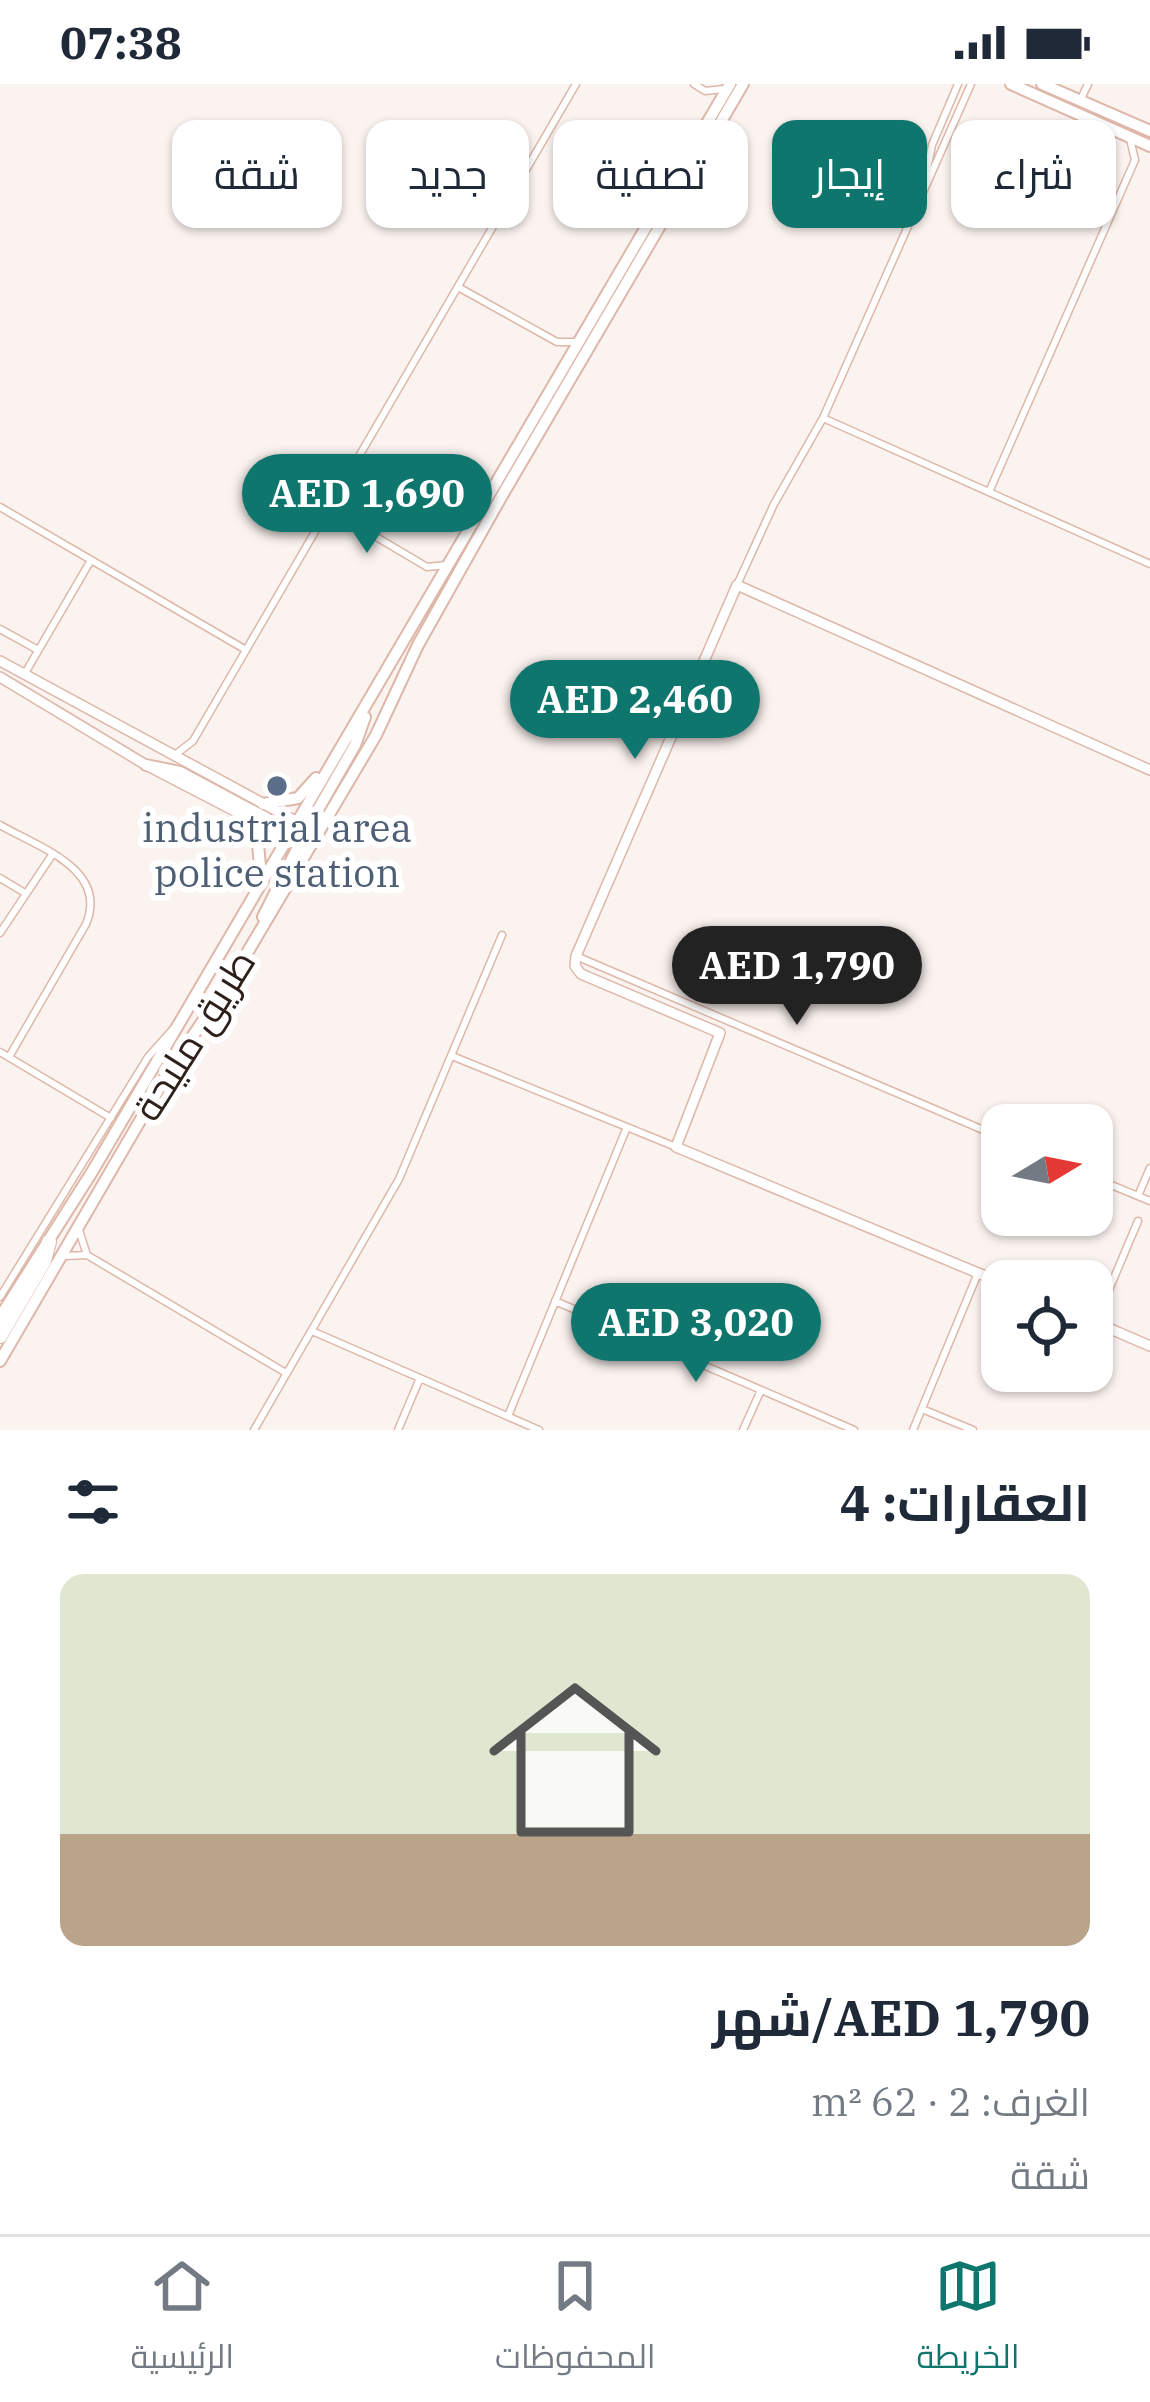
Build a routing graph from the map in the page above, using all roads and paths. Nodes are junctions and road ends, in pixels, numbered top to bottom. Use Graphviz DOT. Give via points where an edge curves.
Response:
graph roads {
  1 [pos="576,84"];
  2 [pos="694,84"];
  3 [pos="743,84"];
  4 [pos="958,84"];
  5 [pos="971,84"];
  6 [pos="1011,84"];
  7 [pos="1042,84"];
  8 [pos="1088,84"];
  9 [pos="729,86"];
  10 [pos="705,91"];
  11 [pos="1080,100"];
  12 [pos="714,112"];
  13 [pos="709,120"];
  14 [pos="722,120"];
  15 [pos="1150,131"];
  16 [pos="1128,136"];
  17 [pos="1150,148"];
  18 [pos="1135,160"];
  19 [pos="927,174"];
  20 [pos="927,181"];
  21 [pos="646,228"];
  22 [pos="660,228"];
  23 [pos="906,228"];
  24 [pos="458,287"];
  25 [pos="581,341"];
  26 [pos="557,342"];
  27 [pos="567,365"];
  28 [pos="823,418"];
  29 [pos="989,492"];
  30 [pos="0,507"];
  31 [pos="328,509"];
  32 [pos="91,560"];
  33 [pos="448,564"];
  34 [pos="1150,564"];
  35 [pos="427,567"];
  36 [pos="737,585"];
  37 [pos="434,590"];
  38 [pos="0,629"];
  39 [pos="38,650"];
  40 [pos="246,650"];
  41 [pos="0,661"];
  42 [pos="24,675"];
  43 [pos="0,677"];
  44 [pos="368,703"];
  45 [pos="194,741"];
  46 [pos="171,754"];
  47 [pos="334,759"];
  48 [pos="146,765"];
  49 [pos="1150,770"];
  50 [pos="203,771"];
  51 [pos="263,804"];
  52 [pos="239,815"];
  53 [pos="0,825"];
  54 [pos="303,836"];
  55 [pos="52,855"];
  56 [pos="0,878"];
  57 [pos="260,885"];
  58 [pos="25,892"];
  59 [pos="0,933"];
  60 [pos="502,935"];
  61 [pos="576,956"];
  62 [pos="177,1026"];
  63 [pos="0,1052"];
  64 [pos="452,1056"];
  65 [pos="9,1057"];
  66 [pos="111,1118"];
  67 [pos="627,1127"];
  68 [pos="981,1129"];
  69 [pos="676,1147"];
  70 [pos="1150,1168"];
  71 [pos="1113,1186"];
  72 [pos="1138,1196"];
  73 [pos="1150,1202"];
  74 [pos="1138,1221"];
  75 [pos="79,1227"];
  76 [pos="49,1243"];
  77 [pos="87,1255"];
  78 [pos="60,1259"];
  79 [pos="978,1274"];
  80 [pos="981,1275"];
  81 [pos="1113,1278"];
  82 [pos="0,1297"];
  83 [pos="555,1301"];
  84 [pos="0,1317"];
  85 [pos="1113,1330"];
  86 [pos="312,1331"];
  87 [pos="0,1336"];
  88 [pos="1150,1346"];
  89 [pos="0,1361"];
  90 [pos="286,1373"];
  91 [pos="420,1378"];
  92 [pos="761,1390"];
  93 [pos="922,1409"];
  94 [pos="508,1416"];
  95 [pos="254,1430"];
  96 [pos="398,1430"];
  97 [pos="539,1430"];
  98 [pos="743,1430"];
  99 [pos="854,1430"];
  100 [pos="913,1430"];
  101 [pos="973,1430"];
  1 -- 24 [label="street"];
  2 -- 10 [label="street"];
  3 -- 14 [label="main road, طريق مليحة"];
  4 -- 19 [label="street"];
  5 -- 20 [label="street"];
  6 -- 16 [label="main road"];
  7 -- 11 [label="main road"];
  8 -- 11 [label="street"];
  9 -- 10 [label="street"];
  9 -- 12 [label="main road, طريق مليحة"];
  10 -- 12 [label="street"];
  11 -- 15 [label="main road"];
  12 -- 13 [label="main road, طريق مليحة"];
  16 -- 17 [label="main road"];
  16 -- 18 [label="street"];
  17 -- 18 [label="street"];
  18 -- 29 [label="street"];
  21 -- 25 [label="main road, طريق مليحة"];
  22 -- 54 [label="main road, طريق مليحة" via="418,645 384,722"];
  23 -- 28 [label="street"];
  24 -- 26 [label="street"];
  24 -- 31 [label="street"];
  25 -- 26 [label="street"];
  25 -- 27 [label="main road, طريق مليحة"];
  26 -- 27 [label="street"];
  27 -- 33 [label="main road, طريق مليحة"];
  28 -- 29 [label="street"];
  28 -- 36 [label="street"];
  29 -- 34 [label="street"];
  30 -- 32 [label="street"];
  31 -- 35 [label="street"];
  31 -- 40 [label="street"];
  32 -- 39 [label="street"];
  32 -- 40 [label="street"];
  33 -- 35 [label="street"];
  33 -- 37 [label="main road, طريق مليحة"];
  35 -- 37 [label="street"];
  36 -- 49 [label="main road"];
  36 -- 61 [label="main road"];
  37 -- 44 [label="main road, طريق مليحة"];
  38 -- 39 [label="street"];
  39 -- 42 [label="street"];
  40 -- 45 [label="street"];
  41 -- 42 [label="main road"];
  42 -- 46 [label="main road"];
  43 -- 48 [label="main road"];
  44 -- 47 [label="main road, طريق مليحة"];
  44 -- 54 [label="main road" via="355,745"];
  45 -- 46 [label="street"];
  45 -- 50 [label="street"];
  46 -- 50 [label="main road"];
  47 -- 51 [label="main road" via="298,798"];
  47 -- 54 [label="main road, طريق مليحة"];
  48 -- 52 [label="main road"];
  48 -- 54 [label="main road" via="180,772"];
  50 -- 51 [label="main road"];
  51 -- 54 [label="main road"];
  52 -- 54 [label="main road"];
  52 -- 57 [label="main road" via="258,844"];
  53 -- 55 [label="street"];
  54 -- 57 [label="main road, طريق مليحة"];
  54 -- 75 [label="main road, طريق مليحة" via="261,927"];
  55 -- 58 [label="street"];
  55 -- 65 [label="street" via="82,875 91,910"];
  56 -- 58 [label="street"];
  57 -- 62 [label="main road, طريق مليحة"];
  58 -- 59 [label="street"];
  60 -- 64 [label="street"];
  61 -- 68 [label="street"];
  61 -- 69 [label="main road" via="581,974 720,1033"];
  62 -- 66 [label="street"];
  62 -- 76 [label="main road, طريق مليحة"];
  63 -- 65 [label="street"];
  64 -- 67 [label="street"];
  64 -- 86 [label="street" via="399,1179"];
  65 -- 66 [label="street"];
  66 -- 82 [label="street"];
  67 -- 69 [label="street"];
  67 -- 83 [label="street"];
  69 -- 79 [label="main road"];
  70 -- 72 [label="street"];
  71 -- 72 [label="street"];
  72 -- 73 [label="street"];
  74 -- 81 [label="street"];
  75 -- 77 [label="street"];
  75 -- 78 [label="main road, طريق مليحة"];
  76 -- 84 [label="main road, طريق مليحة"];
  76 -- 87 [label="highway"];
  77 -- 78 [label="street"];
  77 -- 90 [label="street"];
  78 -- 89 [label="main road, طريق مليحة"];
  79 -- 80 [label="main road"];
  79 -- 93 [label="street"];
  83 -- 92 [label="street"];
  83 -- 94 [label="street"];
  85 -- 88 [label="main road"];
  86 -- 90 [label="street"];
  86 -- 91 [label="street"];
  90 -- 95 [label="street"];
  91 -- 94 [label="street"];
  91 -- 96 [label="street"];
  92 -- 98 [label="street"];
  92 -- 99 [label="street"];
  93 -- 100 [label="street"];
  93 -- 101 [label="street"];
  94 -- 97 [label="street"];
}
